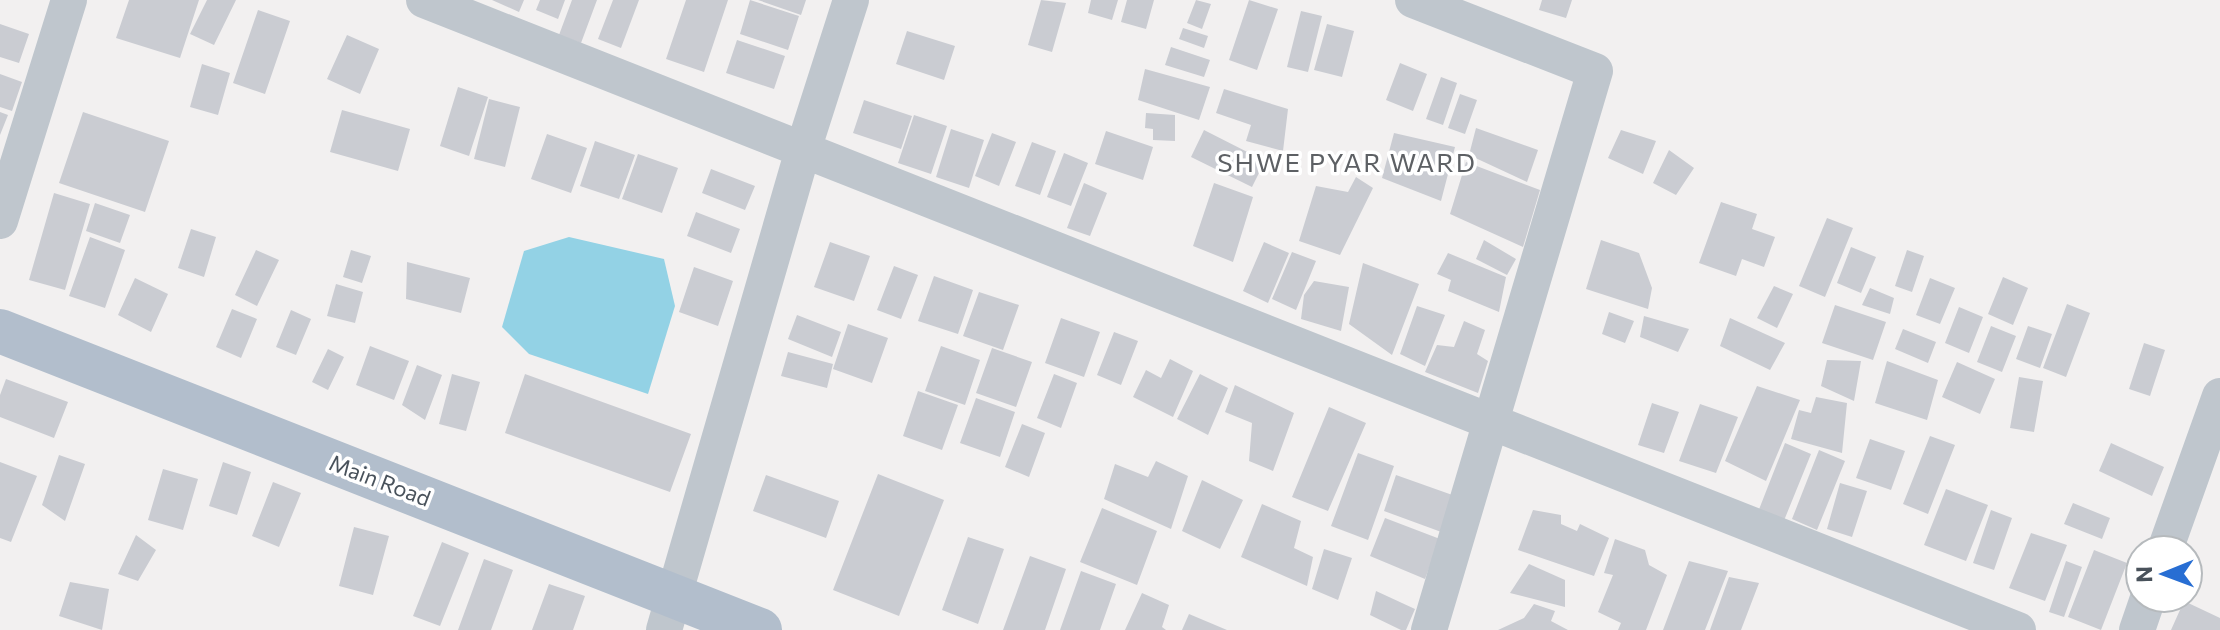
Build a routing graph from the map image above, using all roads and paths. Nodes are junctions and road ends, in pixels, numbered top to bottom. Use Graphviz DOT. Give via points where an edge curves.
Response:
graph roads {
  1 [pos="69,0"];
  2 [pos="424,0"];
  3 [pos="851,0"];
  4 [pos="1413,0"];
  5 [pos="803,150"];
  6 [pos="0,221"];
  7 [pos="0,331"];
  8 [pos="2220,396"];
  9 [pos="1489,421"];
  10 [pos="2171,534"];
  11 [pos="669,613"];
  12 [pos="760,630"];
  13 [pos="1429,630"];
  14 [pos="2018,630"];
  1 -- 6 [label="street"];
  2 -- 5 [label="street"];
  3 -- 5 [label="street"];
  4 -- 9 [label="street" via="1595,71"];
  5 -- 9 [label="street"];
  5 -- 11 [label="street"];
  7 -- 11 [label="main road, Main Road"];
  8 -- 10 [label="street"];
  9 -- 13 [label="street"];
  9 -- 14 [label="street"];
  11 -- 12 [label="main road, Main Road"];
}
